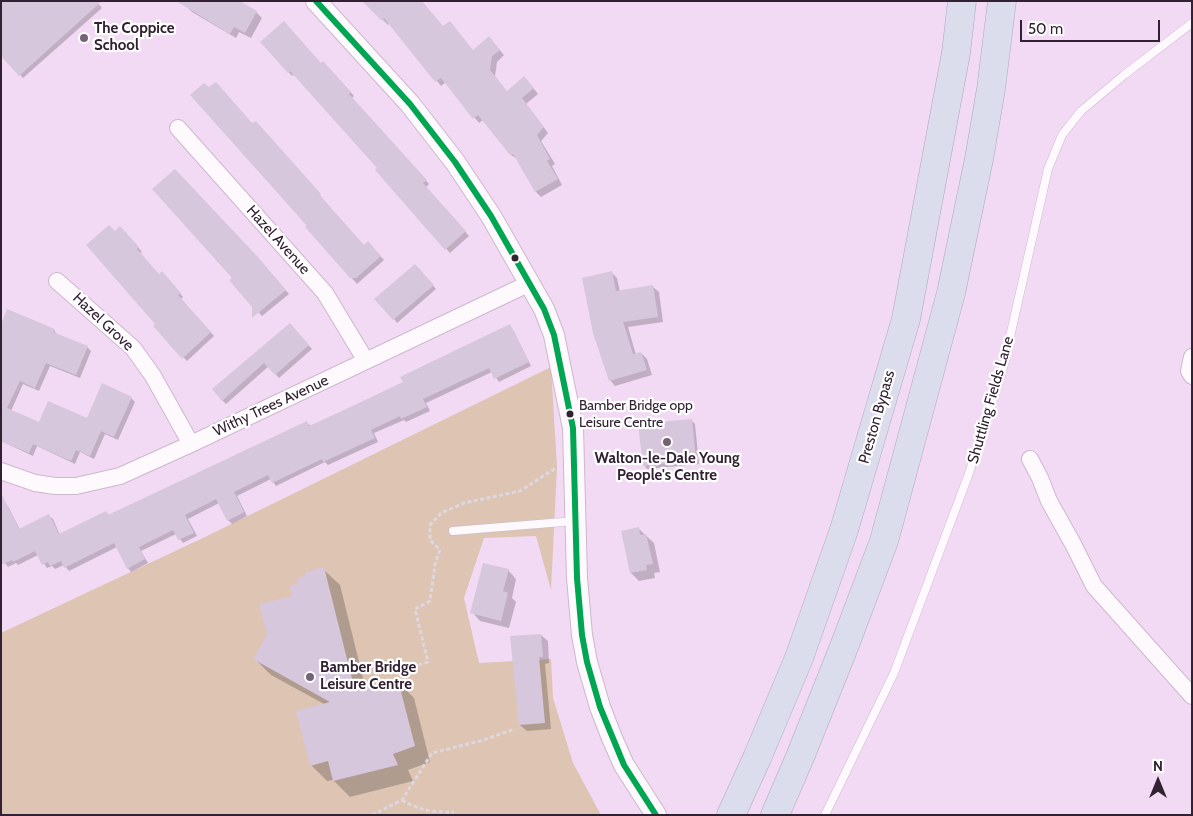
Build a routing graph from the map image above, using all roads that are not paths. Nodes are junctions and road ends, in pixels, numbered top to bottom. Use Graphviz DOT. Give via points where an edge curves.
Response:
graph roads {
  1 [pos="316,1"];
  2 [pos="962,1"];
  3 [pos="1002,1"];
  4 [pos="1192,23"];
  5 [pos="178,128"];
  6 [pos="57,281"];
  7 [pos="530,282"];
  8 [pos="1192,357"];
  9 [pos="366,361"];
  10 [pos="1192,376"];
  11 [pos="191,444"];
  12 [pos="1030,459"];
  13 [pos="1,471"];
  14 [pos="574,522"];
  15 [pos="453,531"];
  16 [pos="1192,696"];
  17 [pos="656,815"];
  18 [pos="731,815"];
  19 [pos="775,815"];
  20 [pos="825,815"];
  1 -- 7 [label="street" via="410,104 455,162"];
  2 -- 18 [label="highway, Preston Bypass" via="956,53 906,319 844,530 799,658"];
  3 -- 19 [label="highway" via="991,89 959,257 934,362 886,532 844,647"];
  4 -- 20 [label="lane, Shuttling Fields Lane" via="1080,111 1062,135 1048,169 1002,372 968,476 894,673"];
  5 -- 9 [label="street, Hazel Avenue" via="325,293"];
  6 -- 11 [label="street, Hazel Grove" via="133,348 153,376"];
  7 -- 9 [label="street, Withy Trees Avenue"];
  7 -- 14 [label="street" via="554,335 573,428"];
  8 -- 10 [label="street" via="1189,371"];
  9 -- 11 [label="street, Withy Trees Avenue"];
  11 -- 13 [label="street, Withy Trees Avenue" via="120,476 76,486 35,483"];
  12 -- 16 [label="street" via="1094,586"];
  14 -- 15 [label="lane"];
  14 -- 17 [label="street" via="579,610 587,662 600,706 624,765"];
}
